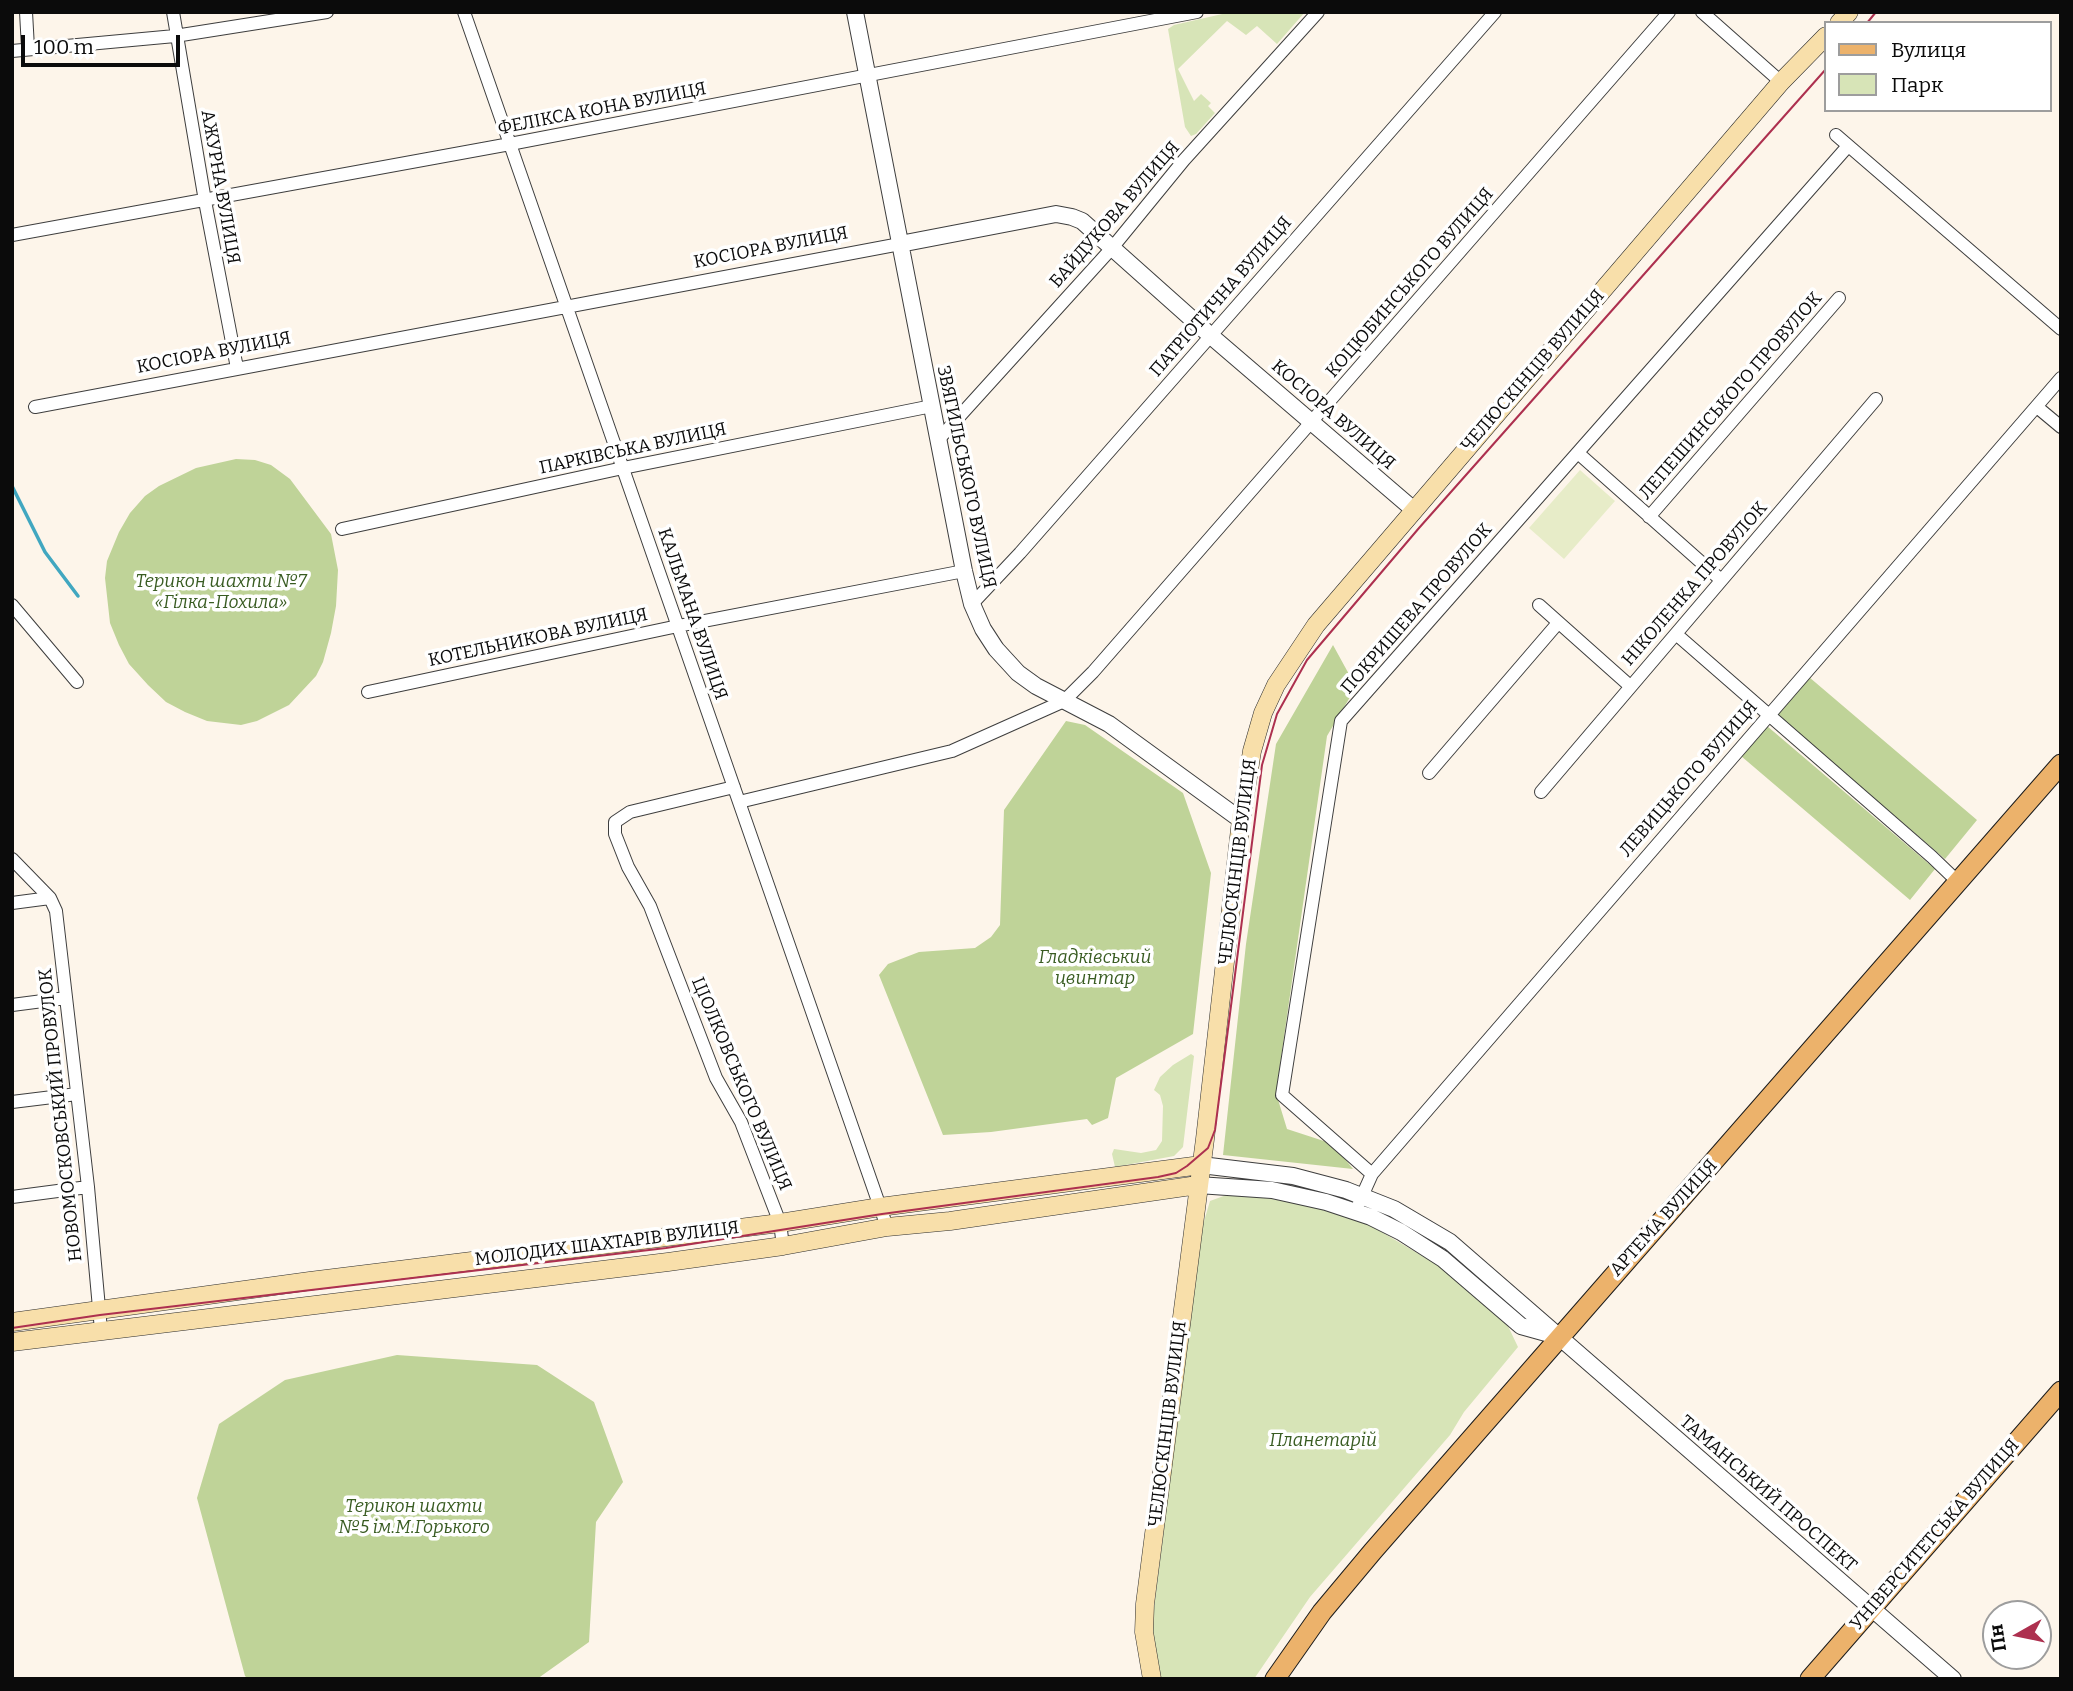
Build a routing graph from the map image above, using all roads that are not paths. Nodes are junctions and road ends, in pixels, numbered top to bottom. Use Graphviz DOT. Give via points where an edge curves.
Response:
graph roads {
  1 [pos="26,12"];
  2 [pos="173,12"];
  3 [pos="324,12"];
  4 [pos="464,12"];
  5 [pos="855,12"];
  6 [pos="1197,12"];
  7 [pos="1318,12"];
  8 [pos="1495,12"];
  9 [pos="1669,12"];
  10 [pos="1702,12"];
  11 [pos="175,36"];
  12 [pos="1825,37"];
  13 [pos="28,48"];
  14 [pos="12,51"];
  15 [pos="867,76"];
  16 [pos="1781,82"];
  17 [pos="1836,135"];
  18 [pos="510,144"];
  19 [pos="1848,146"];
  20 [pos="205,201"];
  21 [pos="12,235"];
  22 [pos="900,244"];
  23 [pos="1112,248"];
  24 [pos="1839,298"];
  25 [pos="566,306"];
  26 [pos="2061,329"];
  27 [pos="1211,336"];
  28 [pos="237,368"];
  29 [pos="2061,378"];
  30 [pos="1876,399"];
  31 [pos="932,406"];
  32 [pos="35,407"];
  33 [pos="2037,407"];
  34 [pos="1312,421"];
  35 [pos="2061,427"];
  36 [pos="938,440"];
  37 [pos="1578,453"];
  38 [pos="623,468"];
  39 [pos="1414,510"];
  40 [pos="1649,517"];
  41 [pos="342,530"];
  42 [pos="964,571"];
  43 [pos="1721,580"];
  44 [pos="972,604"];
  45 [pos="12,605"];
  46 [pos="1539,605"];
  47 [pos="1558,623"];
  48 [pos="678,626"];
  49 [pos="1676,634"];
  50 [pos="77,682"];
  51 [pos="1630,686"];
  52 [pos="368,692"];
  53 [pos="1064,701"];
  54 [pos="1767,715"];
  55 [pos="2061,764"];
  56 [pos="1429,773"];
  57 [pos="734,787"];
  58 [pos="1541,792"];
  59 [pos="739,802"];
  60 [pos="1241,820"];
  61 [pos="12,859"];
  62 [pos="1957,881"];
  63 [pos="50,898"];
  64 [pos="12,903"];
  65 [pos="66,999"];
  66 [pos="12,1005"];
  67 [pos="77,1094"];
  68 [pos="12,1102"];
  69 [pos="1201,1165"];
  70 [pos="1372,1174"];
  71 [pos="1198,1185"];
  72 [pos="88,1187"];
  73 [pos="1363,1195"];
  74 [pos="12,1197"];
  75 [pos="880,1207"];
  76 [pos="1356,1211"];
  77 [pos="780,1223"];
  78 [pos="887,1227"];
  79 [pos="783,1246"];
  80 [pos="99,1310"];
  81 [pos="12,1322"];
  82 [pos="101,1329"];
  83 [pos="1559,1337"];
  84 [pos="12,1342"];
  85 [pos="2061,1391"];
  86 [pos="1871,1609"];
  87 [pos="1152,1679"];
  88 [pos="1275,1679"];
  89 [pos="1810,1679"];
  90 [pos="1953,1679"];
  1 -- 13 [label="street"];
  2 -- 11 [label="street, АЖУРНА ВУЛИЦЯ"];
  3 -- 11 [label="street"];
  4 -- 18 [label="street, КАЛЬМАНА ВУЛИЦЯ"];
  5 -- 15 [label="street, ЗВЯГИЛЬСЬКОГО ВУЛИЦЯ"];
  6 -- 15 [label="street, ФЕЛІКСА КОНА ВУЛИЦЯ"];
  7 -- 23 [label="street, БАЙДУКОВА ВУЛИЦЯ" via="1184,160"];
  8 -- 27 [label="street, ПАТРІОТИЧНА ВУЛИЦЯ"];
  9 -- 34 [label="street, КОЦЮБИНСЬКОГО ВУЛИЦЯ"];
  10 -- 16 [label="street"];
  11 -- 13 [label="street"];
  11 -- 20 [label="street, АЖУРНА ВУЛИЦЯ"];
  12 -- 16 [label="main road, ЧЕЛЮСКІНЦІВ ВУЛИЦЯ"];
  13 -- 14 [label="street"];
  15 -- 18 [label="street, ФЕЛІКСА КОНА ВУЛИЦЯ"];
  15 -- 22 [label="street, ЗВЯГИЛЬСЬКОГО ВУЛИЦЯ"];
  16 -- 39 [label="main road, ЧЕЛЮСКІНЦІВ ВУЛИЦЯ"];
  17 -- 19 [label="street"];
  18 -- 20 [label="street, ФЕЛІКСА КОНА ВУЛИЦЯ"];
  18 -- 25 [label="street, КАЛЬМАНА ВУЛИЦЯ"];
  19 -- 26 [label="street"];
  19 -- 37 [label="street, ПОКРИШЕВА ПРОВУЛОК"];
  20 -- 21 [label="street, ФЕЛІКСА КОНА ВУЛИЦЯ"];
  20 -- 28 [label="street, АЖУРНА ВУЛИЦЯ"];
  22 -- 23 [label="street, КОСІОРА ВУЛИЦЯ" via="1056,214 1082,221"];
  22 -- 25 [label="street, КОСІОРА ВУЛИЦЯ"];
  22 -- 31 [label="street, ЗВЯГИЛЬСЬКОГО ВУЛИЦЯ"];
  23 -- 27 [label="street, КОСІОРА ВУЛИЦЯ"];
  23 -- 36 [label="street, БАЙДУКОВА ВУЛИЦЯ"];
  24 -- 40 [label="street, ЛЕПЕШИНСЬКОГО ПРОВУЛОК"];
  25 -- 28 [label="street, КОСІОРА ВУЛИЦЯ"];
  25 -- 38 [label="street, КАЛЬМАНА ВУЛИЦЯ"];
  27 -- 34 [label="street, КОСІОРА ВУЛИЦЯ"];
  27 -- 44 [label="street, ПАТРІОТИЧНА ВУЛИЦЯ"];
  28 -- 32 [label="street, КОСІОРА ВУЛИЦЯ"];
  29 -- 33 [label="street, ЛЕВИЦЬКОГО ВУЛИЦЯ"];
  30 -- 43 [label="street, НІКОЛЕНКА ПРОВУЛОК"];
  31 -- 36 [label="street, ЗВЯГИЛЬСЬКОГО ВУЛИЦЯ"];
  31 -- 38 [label="street, ПАРКІВСЬКА ВУЛИЦЯ"];
  33 -- 35 [label="street"];
  33 -- 54 [label="street, ЛЕВИЦЬКОГО ВУЛИЦЯ"];
  34 -- 39 [label="street, КОСІОРА ВУЛИЦЯ"];
  34 -- 53 [label="street, КОЦЮБИНСЬКОГО ВУЛИЦЯ"];
  36 -- 42 [label="street, ЗВЯГИЛЬСЬКОГО ВУЛИЦЯ"];
  37 -- 40 [label="street"];
  37 -- 70 [label="street, ПОКРИШЕВА ПРОВУЛОК" via="1341,721 1282,1095"];
  38 -- 41 [label="street, ПАРКІВСЬКА ВУЛИЦЯ"];
  38 -- 48 [label="street, КАЛЬМАНА ВУЛИЦЯ"];
  39 -- 60 [label="main road, ЧЕЛЮСКІНЦІВ ВУЛИЦЯ" via="1316,625 1276,685 1252,751"];
  40 -- 43 [label="street"];
  42 -- 44 [label="street, ЗВЯГИЛЬСЬКОГО ВУЛИЦЯ"];
  42 -- 48 [label="street, КОТЕЛЬНИКОВА ВУЛИЦЯ"];
  43 -- 49 [label="street, НІКОЛЕНКА ПРОВУЛОК"];
  44 -- 53 [label="street, ЗВЯГИЛЬСЬКОГО ВУЛИЦЯ" via="996,649 1018,673"];
  45 -- 50 [label="street"];
  46 -- 47 [label="street"];
  47 -- 51 [label="street"];
  47 -- 56 [label="street"];
  48 -- 52 [label="street, КОТЕЛЬНИКОВА ВУЛИЦЯ"];
  48 -- 57 [label="street, КАЛЬМАНА ВУЛИЦЯ"];
  49 -- 51 [label="street, НІКОЛЕНКА ПРОВУЛОК"];
  49 -- 54 [label="street"];
  51 -- 58 [label="street, НІКОЛЕНКА ПРОВУЛОК"];
  53 -- 59 [label="street" via="952,751"];
  53 -- 60 [label="street, ЗВЯГИЛЬСЬКОГО ВУЛИЦЯ" via="1109,724"];
  54 -- 62 [label="street"];
  54 -- 70 [label="street, ЛЕВИЦЬКОГО ВУЛИЦЯ"];
  55 -- 62 [label="main road, АРТЕМА ВУЛИЦЯ"];
  57 -- 59 [label="street, КАЛЬМАНА ВУЛИЦЯ"];
  57 -- 77 [label="street, ЦІОЛКОВСЬКОГО ВУЛИЦЯ" via="630,812 615,822 615,834 650,906 716,1078 741,1122"];
  59 -- 75 [label="street, КАЛЬМАНА ВУЛИЦЯ"];
  60 -- 69 [label="main road, ЧЕЛЮСКІНЦІВ ВУЛИЦЯ"];
  61 -- 63 [label="street"];
  62 -- 83 [label="main road, АРТЕМА ВУЛИЦЯ"];
  63 -- 64 [label="street"];
  63 -- 65 [label="street, НОВОМОСКОВСЬКИЙ ПРОВУЛОК" via="56,911"];
  65 -- 66 [label="street"];
  65 -- 67 [label="street, НОВОМОСКОВСЬКИЙ ПРОВУЛОК"];
  67 -- 68 [label="street"];
  67 -- 72 [label="street, НОВОМОСКОВСЬКИЙ ПРОВУЛОК"];
  69 -- 71 [label="main road, ЧЕЛЮСКІНЦІВ ВУЛИЦЯ"];
  69 -- 73 [label="street, ТАМАНСЬКИЙ ПРОСПЕКТ" via="1293,1176"];
  69 -- 75 [label="main road, МОЛОДИХ ШАХТАРІВ ВУЛИЦЯ"];
  70 -- 73 [label="street, ЛЕВИЦЬКОГО ВУЛИЦЯ"];
  71 -- 76 [label="street, ТАМАНСЬКИЙ ПРОСПЕКТ" via="1272,1190"];
  71 -- 78 [label="main road, МОЛОДИХ ШАХТАРІВ ВУЛИЦЯ"];
  71 -- 87 [label="main road, ЧЕЛЮСКІНЦІВ ВУЛИЦЯ" via="1145,1604 1144,1632"];
  72 -- 74 [label="street"];
  72 -- 80 [label="street, НОВОМОСКОВСЬКИЙ ПРОВУЛОК"];
  73 -- 76 [label="street, ЛЕВИЦЬКОГО ВУЛИЦЯ"];
  73 -- 83 [label="street, ТАМАНСЬКИЙ ПРОСПЕКТ" via="1450,1242"];
  75 -- 77 [label="main road, МОЛОДИХ ШАХТАРІВ ВУЛИЦЯ"];
  75 -- 78 [label="street, КАЛЬМАНА ВУЛИЦЯ"];
  76 -- 83 [label="street, ТАМАНСЬКИЙ ПРОСПЕКТ" via="1443,1259 1521,1326"];
  77 -- 79 [label="street, ЦІОЛКОВСЬКОГО ВУЛИЦЯ"];
  77 -- 80 [label="main road, МОЛОДИХ ШАХТАРІВ ВУЛИЦЯ"];
  78 -- 79 [label="main road, МОЛОДИХ ШАХТАРІВ ВУЛИЦЯ"];
  79 -- 82 [label="main road, МОЛОДИХ ШАХТАРІВ ВУЛИЦЯ"];
  80 -- 81 [label="main road, МОЛОДИХ ШАХТАРІВ ВУЛИЦЯ"];
  80 -- 82 [label="street, НОВОМОСКОВСЬКИЙ ПРОВУЛОК"];
  82 -- 84 [label="main road, МОЛОДИХ ШАХТАРІВ ВУЛИЦЯ"];
  83 -- 86 [label="street, ТАМАНСЬКИЙ ПРОСПЕКТ"];
  83 -- 88 [label="main road, АРТЕМА ВУЛИЦЯ" via="1343,1586"];
  85 -- 86 [label="main road, УНІВЕРСИТЕТСЬКА ВУЛИЦЯ"];
  86 -- 89 [label="main road, УНІВЕРСИТЕТСЬКА ВУЛИЦЯ"];
  86 -- 90 [label="street, ТАМАНСЬКИЙ ПРОСПЕКТ"];
}
